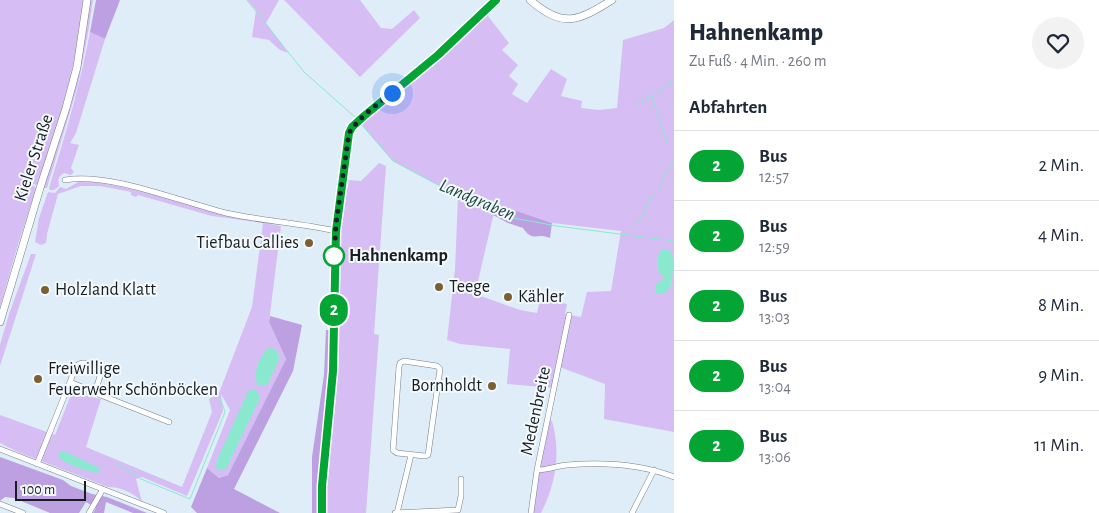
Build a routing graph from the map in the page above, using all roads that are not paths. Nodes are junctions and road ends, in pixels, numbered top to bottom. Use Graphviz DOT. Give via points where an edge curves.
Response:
graph roads {
  1 [pos="88,0"];
  2 [pos="496,0"];
  3 [pos="530,0"];
  4 [pos="612,0"];
  5 [pos="65,180"];
  6 [pos="336,231"];
  7 [pos="569,315"];
  8 [pos="0,322"];
  9 [pos="70,382"];
  10 [pos="94,390"];
  11 [pos="168,422"];
  12 [pos="0,449"];
  13 [pos="411,456"];
  14 [pos="37,464"];
  15 [pos="537,470"];
  16 [pos="654,470"];
  17 [pos="674,477"];
  18 [pos="461,480"];
  19 [pos="103,489"];
  20 [pos="0,504"];
  21 [pos="23,513"];
  22 [pos="89,513"];
  23 [pos="164,513"];
  24 [pos="322,513"];
  25 [pos="396,513"];
  26 [pos="531,513"];
  27 [pos="632,513"];
  1 -- 8 [label="main road, Kieler Straße" via="77,67 66,108"];
  2 -- 6 [label="main road" via="438,55 352,127 346,141"];
  3 -- 4 [label="main road" via="550,15 569,19 580,18"];
  5 -- 6 [label="street" via="81,178 106,182 229,213"];
  6 -- 24 [label="main road" via="333,371"];
  7 -- 15 [label="street, Medenbreite"];
  9 -- 10 [label="street"];
  9 -- 10 [label="street" via="77,366 86,363 101,373"];
  9 -- 14 [label="street"];
  10 -- 11 [label="street"];
  12 -- 14 [label="street"];
  13 -- 13 [label="street" via="428,455 440,369 404,362 399,367 393,450 397,454"];
  13 -- 25 [label="street"];
  14 -- 19 [label="street"];
  15 -- 16 [label="street" via="560,465 596,464"];
  15 -- 26 [label="street, Medenbreite"];
  16 -- 17 [label="street"];
  16 -- 27 [label="street"];
  18 -- 25 [label="street" via="458,510"];
  19 -- 22 [label="street"];
  19 -- 23 [label="street"];
  20 -- 21 [label="street"];
}
